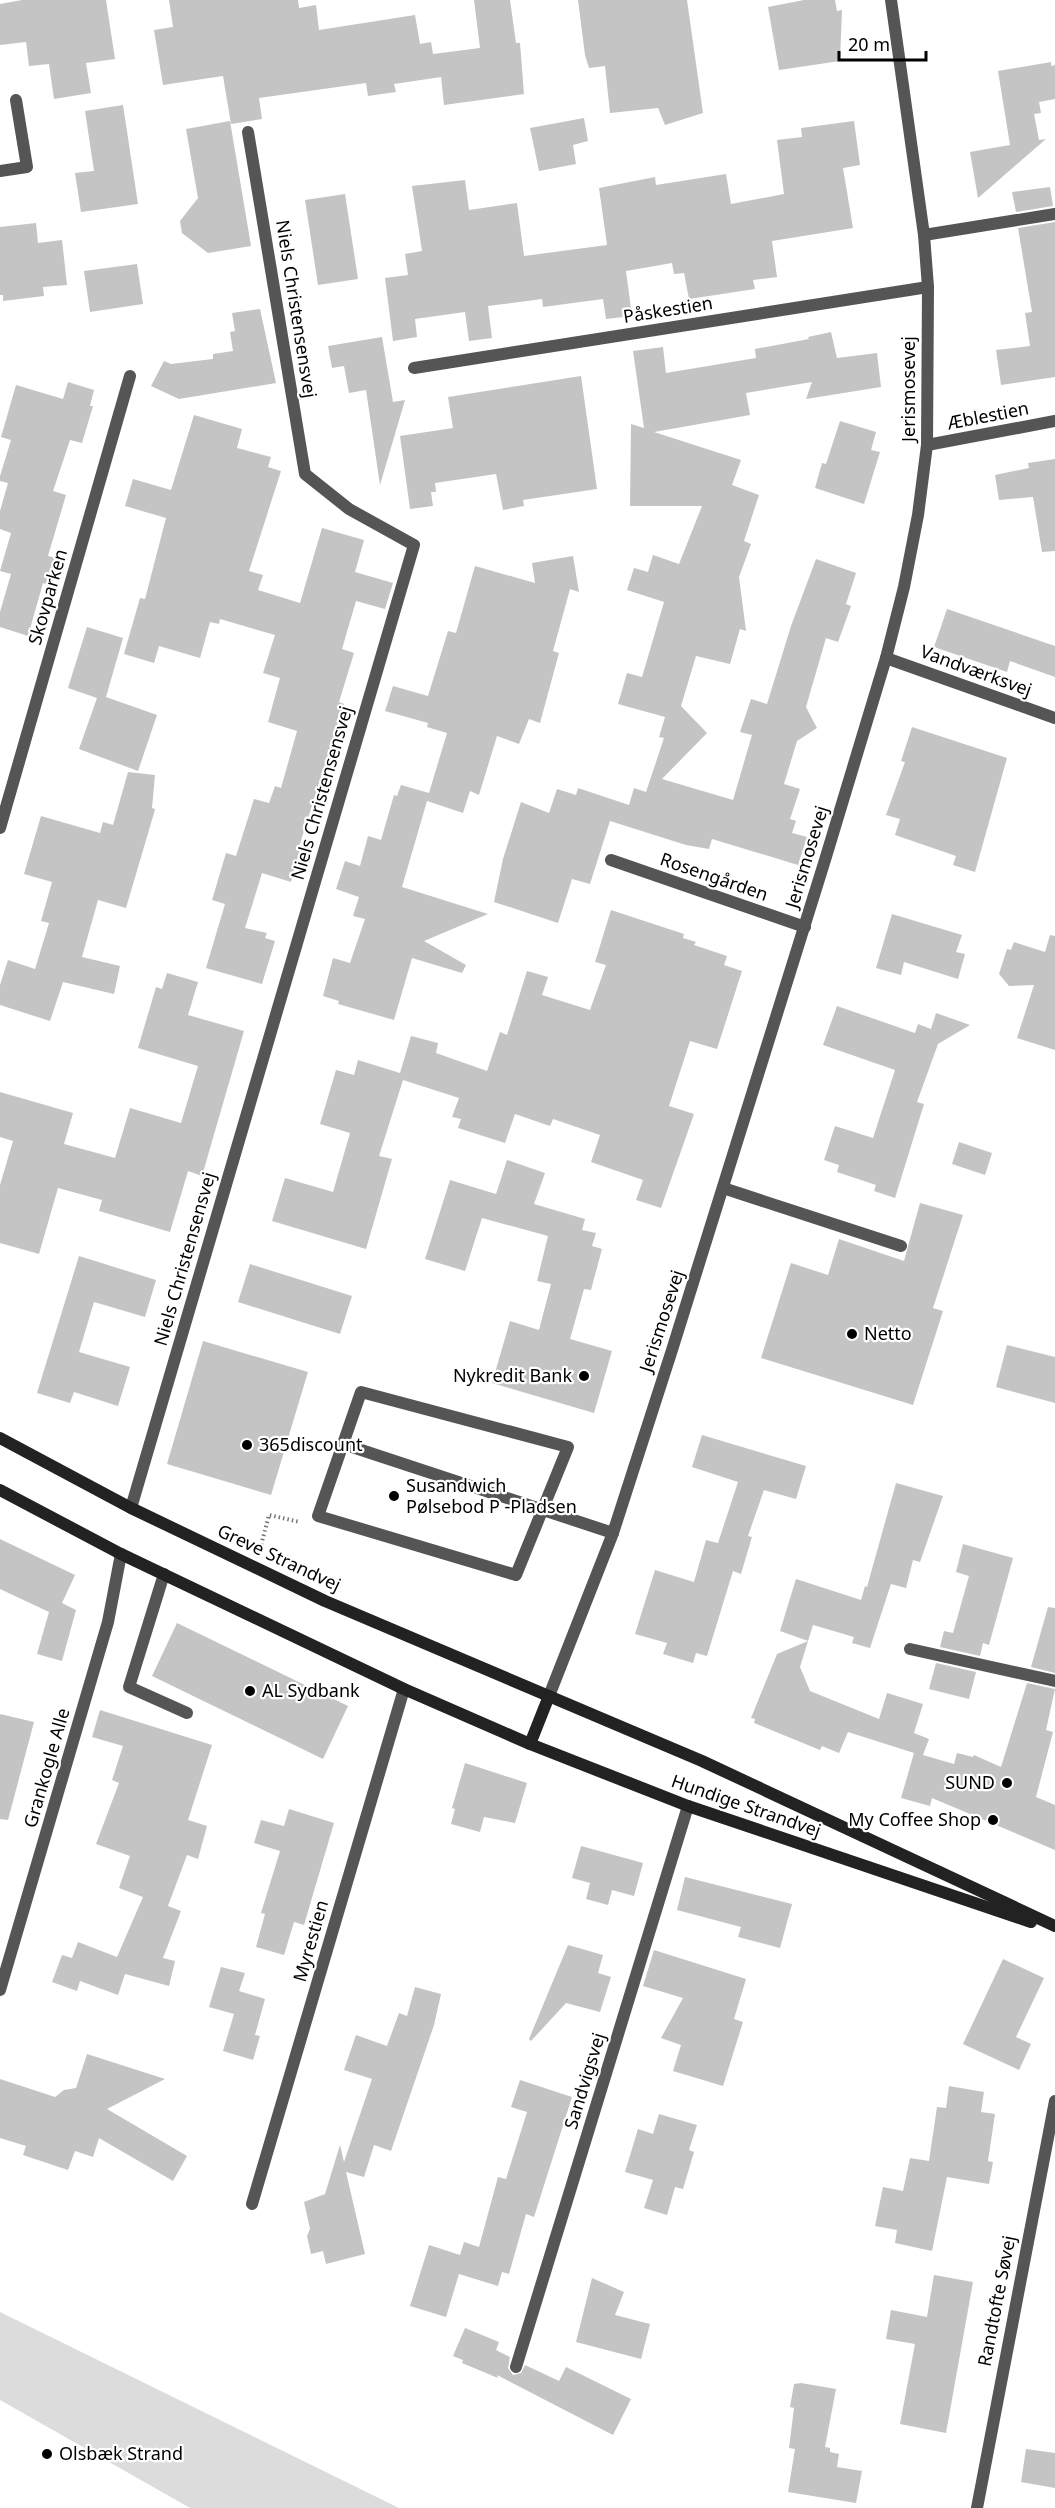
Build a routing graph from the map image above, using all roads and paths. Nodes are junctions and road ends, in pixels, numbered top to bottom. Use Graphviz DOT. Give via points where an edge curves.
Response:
graph roads {
  1 [pos="891,0"];
  2 [pos="16,100"];
  3 [pos="248,132"];
  4 [pos="0,171"];
  5 [pos="1055,213"];
  6 [pos="924,235"];
  7 [pos="928,287"];
  8 [pos="414,368"];
  9 [pos="130,376"];
  10 [pos="1055,422"];
  11 [pos="927,445"];
  12 [pos="886,658"];
  13 [pos="1055,718"];
  14 [pos="0,828"];
  15 [pos="610,860"];
  16 [pos="805,927"];
  17 [pos="723,1188"];
  18 [pos="901,1246"];
  19 [pos="0,1438"];
  20 [pos="343,1444"];
  21 [pos="0,1490"];
  22 [pos="131,1508"];
  23 [pos="543,1510"];
  24 [pos="318,1516"];
  25 [pos="613,1533"];
  26 [pos="121,1554"];
  27 [pos="255,1567"];
  28 [pos="164,1574"];
  29 [pos="910,1649"];
  30 [pos="1055,1681"];
  31 [pos="404,1689"];
  32 [pos="549,1696"];
  33 [pos="187,1713"];
  34 [pos="530,1744"];
  35 [pos="688,1806"];
  36 [pos="1055,1928"];
  37 [pos="0,1990"];
  38 [pos="1055,2102"];
  39 [pos="252,2204"];
  40 [pos="516,2367"];
  41 [pos="978,2508"];
  1 -- 6 [label="street, Jerismosevej"];
  2 -- 4 [label="street" via="27,167"];
  3 -- 22 [label="street, Niels Christensensvej" via="305,474 349,509 414,545"];
  5 -- 6 [label="street"];
  6 -- 7 [label="street, Jerismosevej"];
  7 -- 8 [label="street, Påskestien"];
  7 -- 11 [label="street, Jerismosevej"];
  9 -- 14 [label="street, Skovparken"];
  10 -- 11 [label="street, Æblestien"];
  11 -- 12 [label="street, Jerismosevej" via="918,515"];
  12 -- 13 [label="street, Vandværksvej"];
  12 -- 16 [label="street, Jerismosevej"];
  15 -- 16 [label="street, Rosengården"];
  16 -- 17 [label="street, Jerismosevej"];
  17 -- 18 [label="street"];
  17 -- 25 [label="street, Jerismosevej"];
  19 -- 22 [label="main road, Greve Strandvej"];
  20 -- 23 [label="street"];
  20 -- 23 [label="street" via="361,1392 568,1447"];
  20 -- 24 [label="street"];
  21 -- 26 [label="main road"];
  22 -- 27 [label="main road, Greve Strandvej"];
  23 -- 24 [label="street" via="516,1575"];
  23 -- 25 [label="street"];
  24 -- 27 [label="path" via="296,1523 269,1515"];
  25 -- 32 [label="street, Jerismosevej"];
  26 -- 28 [label="main road"];
  26 -- 37 [label="street, Grankogle Alle" via="108,1622"];
  27 -- 32 [label="main road, Greve Strandvej" via="325,1601"];
  28 -- 31 [label="main road"];
  28 -- 33 [label="street" via="129,1687"];
  29 -- 30 [label="street"];
  31 -- 34 [label="main road"];
  31 -- 39 [label="street, Myrestien"];
  32 -- 34 [label="main road"];
  32 -- 36 [label="main road, Hundige Strandvej" via="702,1761"];
  34 -- 35 [label="main road, Hundige Strandvej"];
  35 -- 36 [label="main road, Hundige Strandvej"];
  35 -- 40 [label="street, Sandvigsvej"];
  38 -- 41 [label="street, Randtofte Søvej"];
}
